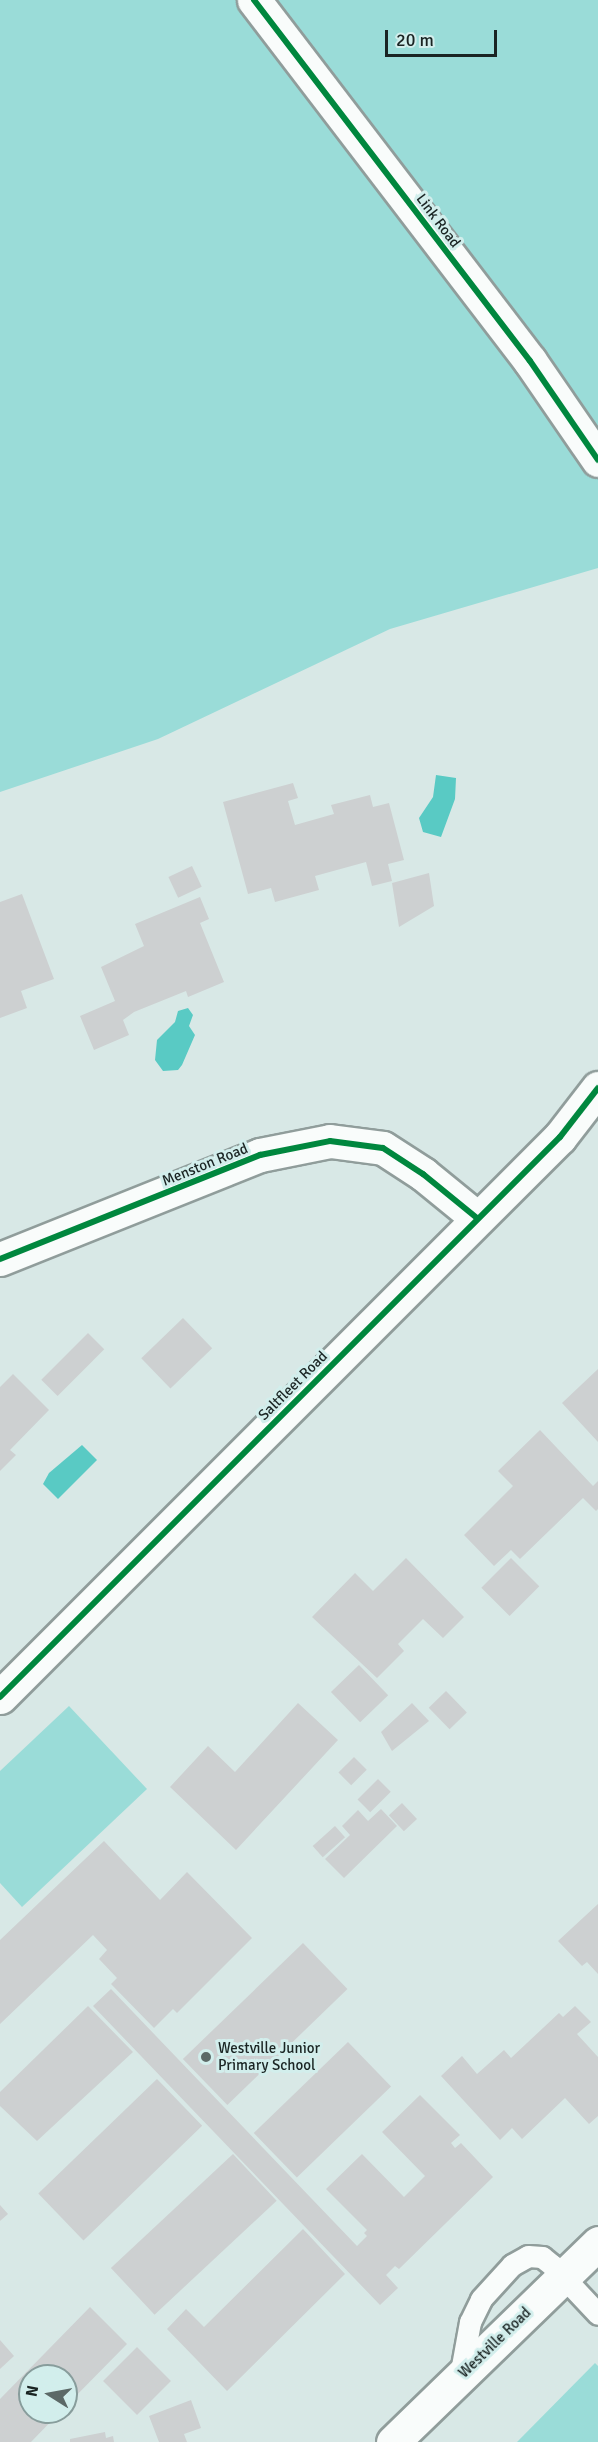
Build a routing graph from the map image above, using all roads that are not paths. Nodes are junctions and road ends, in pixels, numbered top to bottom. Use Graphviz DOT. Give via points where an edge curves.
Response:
graph roads {
  1 [pos="254,0"];
  2 [pos="598,460"];
  3 [pos="598,1088"];
  4 [pos="477,1218"];
  5 [pos="0,1259"];
  6 [pos="0,1697"];
  7 [pos="598,2243"];
  8 [pos="561,2279"];
  9 [pos="598,2314"];
  10 [pos="460,2377"];
  11 [pos="393,2442"];
  1 -- 2 [label="street, Link Road" via="530,361"];
  3 -- 4 [label="street, Saltfleet Road" via="560,1137"];
  4 -- 5 [label="street, Menston Road" via="423,1173 383,1148 330,1141 260,1155"];
  4 -- 6 [label="street, Saltfleet Road"];
  7 -- 8 [label="street, Westville Road"];
  8 -- 9 [label="lane"];
  8 -- 10 [label="street, Westville Road"];
  8 -- 10 [label="lane" via="542,2257 528,2256 512,2265 482,2299 470,2322"];
  10 -- 11 [label="street, Westville Road"];
}
